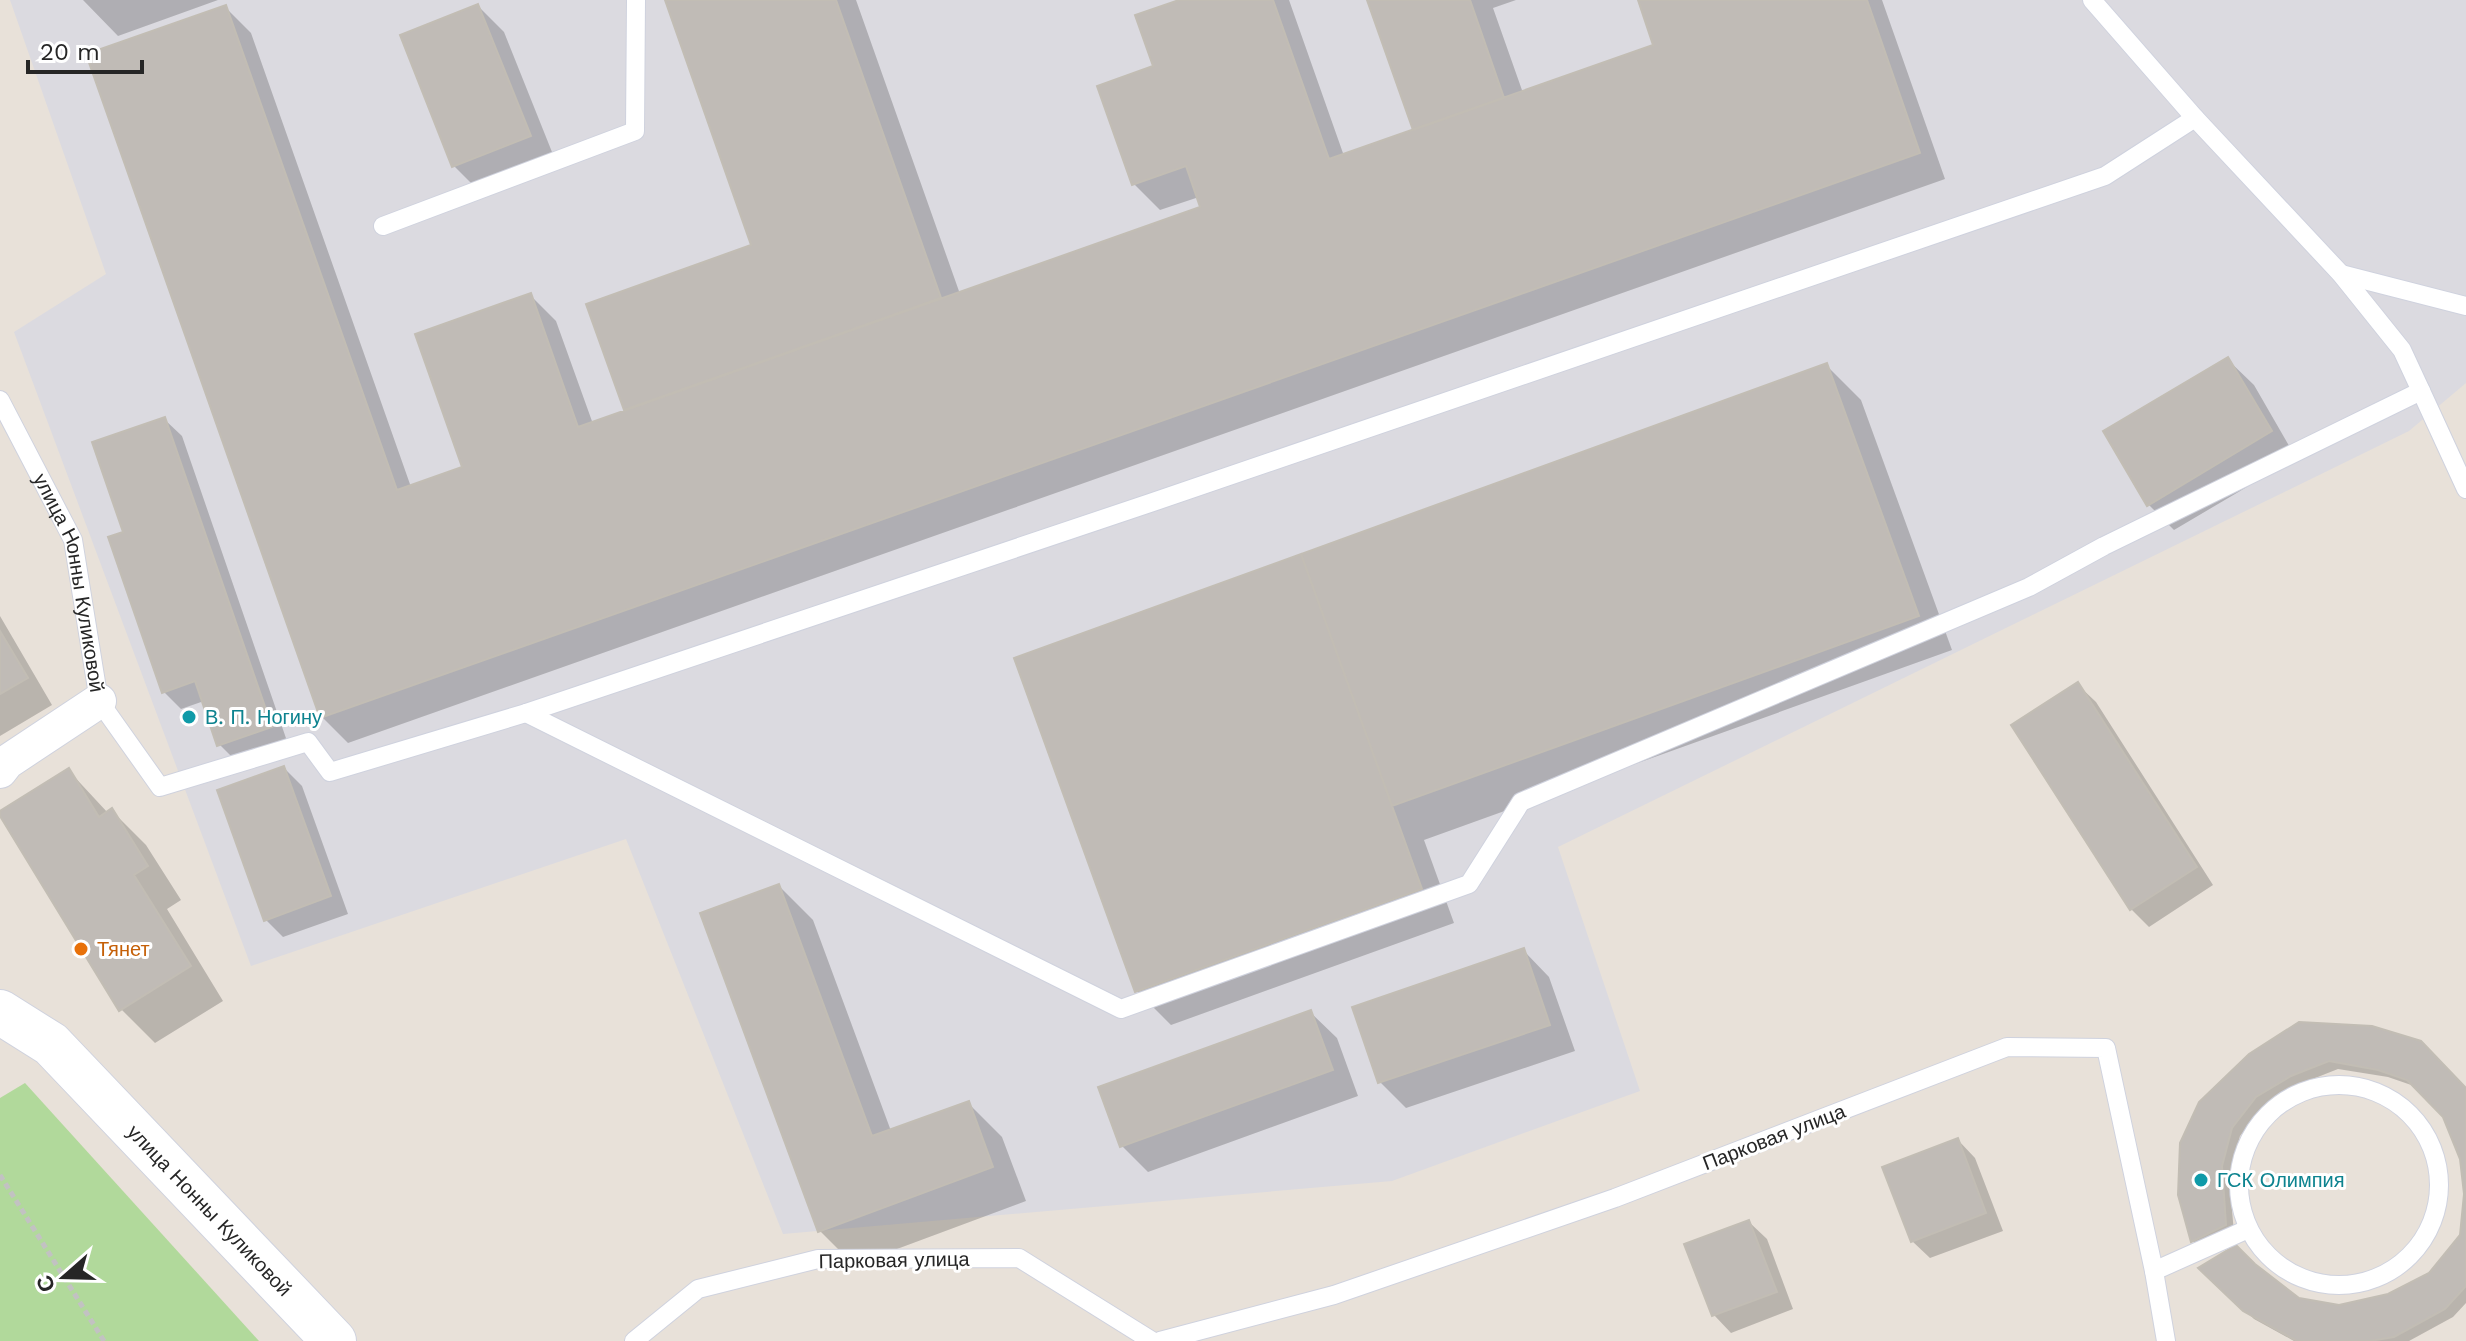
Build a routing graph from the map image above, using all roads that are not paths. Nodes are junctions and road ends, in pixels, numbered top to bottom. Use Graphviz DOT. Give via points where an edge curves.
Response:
graph roads {
  1 [pos="636,0"];
  2 [pos="2092,0"];
  3 [pos="2195,118"];
  4 [pos="383,226"];
  5 [pos="2341,274"];
  6 [pos="2466,306"];
  7 [pos="2421,391"];
  8 [pos="0,400"];
  9 [pos="2466,489"];
  10 [pos="99,701"];
  11 [pos="526,713"];
  12 [pos="0,771"];
  13 [pos="0,1012"];
  14 [pos="2248,1229"];
  15 [pos="2154,1271"];
  16 [pos="334,1341"];
  17 [pos="634,1341"];
  18 [pos="1152,1341"];
  19 [pos="1160,1341"];
  20 [pos="2166,1341"];
  1 -- 4 [label="lane" via="635,131"];
  2 -- 3 [label="lane"];
  3 -- 5 [label="lane"];
  3 -- 11 [label="lane" via="2105,176"];
  5 -- 6 [label="lane"];
  5 -- 7 [label="lane" via="2402,350"];
  7 -- 9 [label="lane"];
  7 -- 11 [label="lane" via="2029,587 1521,802 1469,884 1121,1009"];
  8 -- 10 [label="lane, улица Нонны Куликовой" via="73,540"];
  10 -- 11 [label="lane" via="160,787 308,742 330,772"];
  10 -- 12 [label="street, улица Нонны Куликовой"];
  13 -- 16 [label="street, улица Нонны Куликовой" via="51,1044"];
  14 -- 14 [label="lane" via="2268,1257 2296,1277 2329,1286 2364,1283 2395,1269 2420,1244 2436,1214 2439,1179 2433,1148 2416,1120 2392,1099 2361,1086 2329,1084 2298,1092 2271,1110 2251,1135 2243,1156 2238,1198"];
  14 -- 15 [label="lane"];
  15 -- 19 [label="lane, Парковая улица" via="2106,1048 2007,1047 1600,1204 1334,1295"];
  15 -- 20 [label="lane, Парковая улица"];
  17 -- 18 [label="lane, Парковая улица" via="698,1289 818,1259 988,1258 1019,1258"];
}
